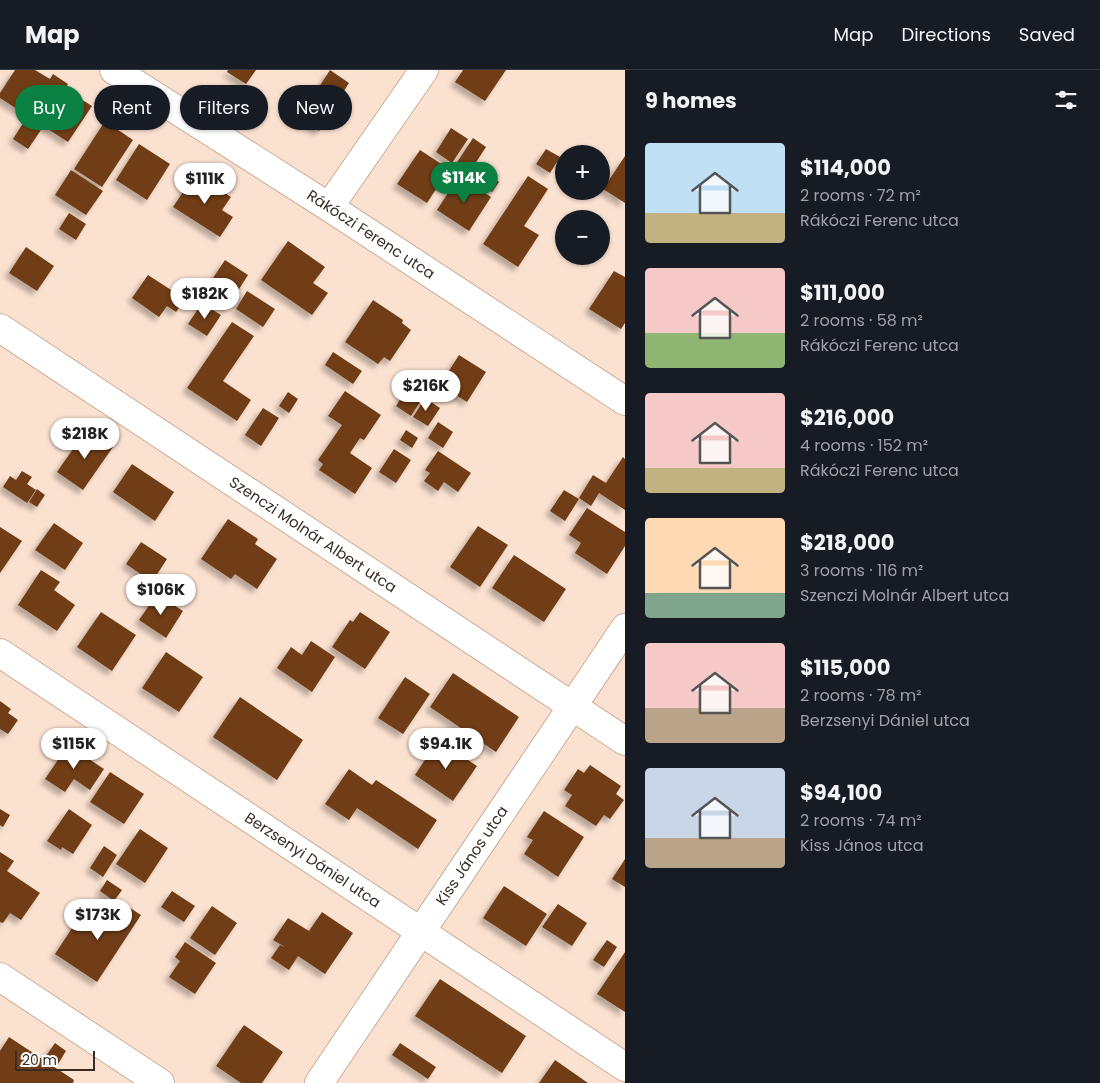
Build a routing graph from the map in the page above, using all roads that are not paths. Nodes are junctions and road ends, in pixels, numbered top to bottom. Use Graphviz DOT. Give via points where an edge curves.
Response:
graph roads {
  1 [pos="114,70"];
  2 [pos="424,70"];
  3 [pos="329,208"];
  4 [pos="0,328"];
  5 [pos="625,401"];
  6 [pos="625,628"];
  7 [pos="0,652"];
  8 [pos="573,706"];
  9 [pos="625,741"];
  10 [pos="422,931"];
  11 [pos="0,977"];
  12 [pos="625,1067"];
  13 [pos="160,1083"];
  14 [pos="319,1083"];
  1 -- 3 [label="street, Rákóczi Ferenc utca"];
  2 -- 3 [label="street"];
  3 -- 5 [label="street, Rákóczi Ferenc utca"];
  4 -- 8 [label="street, Szenczi Molnár Albert utca"];
  6 -- 8 [label="street, Kiss János utca"];
  7 -- 10 [label="street, Berzsenyi Dániel utca"];
  8 -- 9 [label="street, Szenczi Molnár Albert utca"];
  8 -- 10 [label="street, Kiss János utca"];
  10 -- 12 [label="street, Berzsenyi Dániel utca"];
  10 -- 14 [label="street, Kiss János utca"];
  11 -- 13 [label="street"];
}
